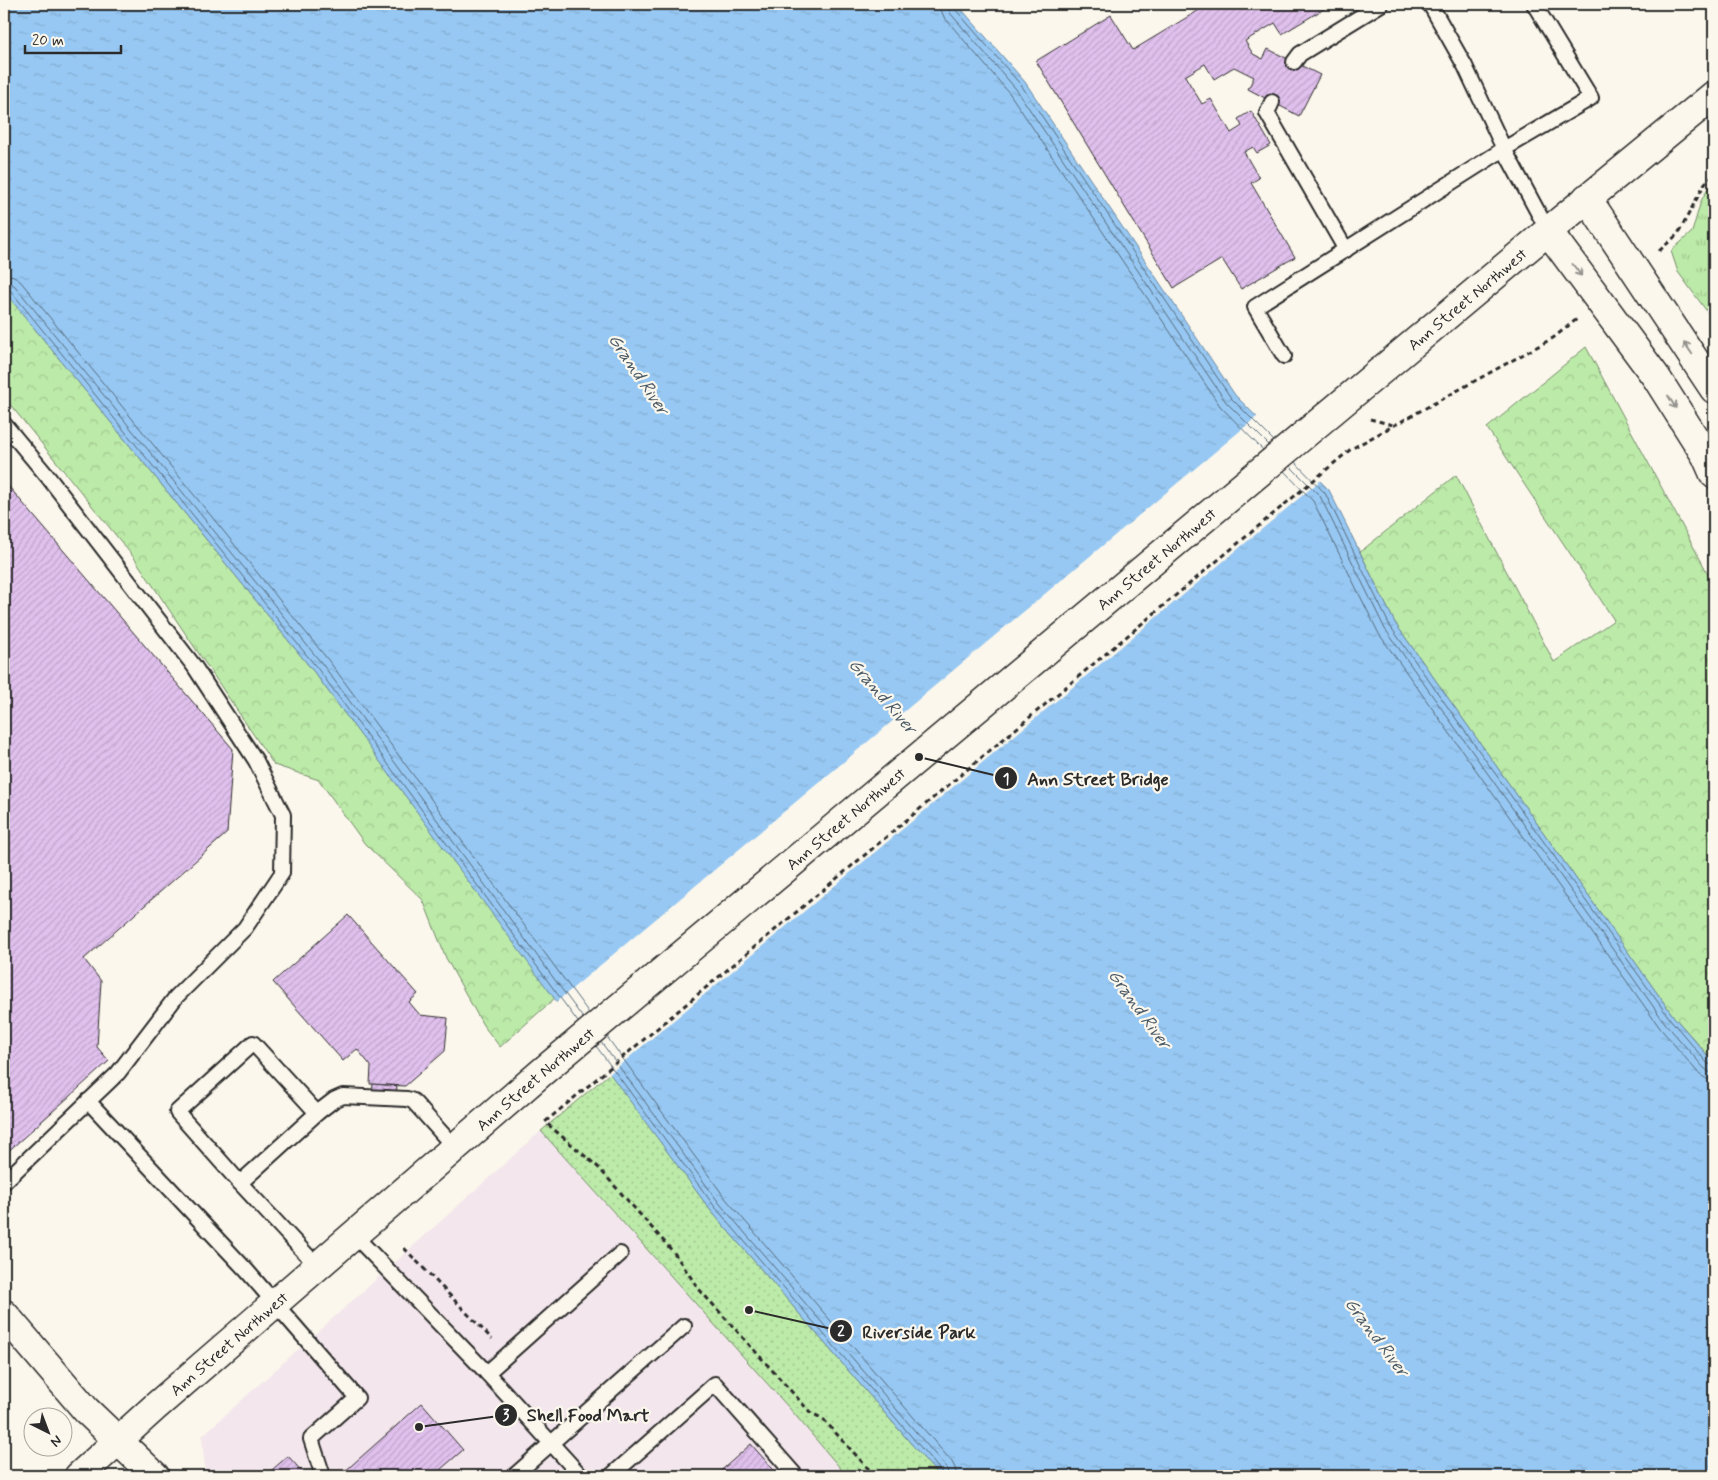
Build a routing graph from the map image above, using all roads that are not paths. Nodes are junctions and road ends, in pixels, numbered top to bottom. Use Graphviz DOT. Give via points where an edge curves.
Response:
graph roads {
  1 [pos="1380,4"];
  2 [pos="1430,4"];
  3 [pos="1534,4"];
  4 [pos="1294,62"];
  5 [pos="1714,95"];
  6 [pos="1272,102"];
  7 [pos="1504,149"];
  8 [pos="1587,198"];
  9 [pos="1548,231"];
  10 [pos="1346,250"];
  11 [pos="1284,356"];
  12 [pos="1714,389"];
  13 [pos="4,424"];
  14 [pos="1714,474"];
  15 [pos="88,1101"];
  16 [pos="317,1113"];
  17 [pos="455,1148"];
  18 [pos="4,1182"];
  19 [pos="240,1183"];
  20 [pos="354,1235"];
  21 [pos="620,1254"];
  22 [pos="318,1267"];
  23 [pos="275,1304"];
  24 [pos="4,1314"];
  25 [pos="684,1326"];
  26 [pos="487,1373"];
  27 [pos="119,1440"];
  28 [pos="551,1444"];
  29 [pos="79,1476"];
  30 [pos="155,1476"];
  31 [pos="323,1476"];
  32 [pos="514,1476"];
  33 [pos="580,1476"];
  34 [pos="611,1476"];
  35 [pos="796,1476"];
  1 -- 4 [label="lane" via="1300,54"];
  2 -- 7 [label="lane" via="1465,66"];
  3 -- 7 [label="lane" via="1591,98"];
  5 -- 8 [label="main road, Ann Street Northwest"];
  6 -- 10 [label="lane" via="1267,113"];
  7 -- 9 [label="lane"];
  7 -- 10 [label="lane"];
  8 -- 9 [label="main road, Ann Street Northwest"];
  12 -- 8 [label="main road, one-way"];
  9 -- 14 [label="main road, one-way" via="1656,377"];
  9 -- 17 [label="main road, Ann Street Northwest"];
  10 -- 11 [label="lane" via="1255,307"];
  13 -- 15 [label="lane" via="194,666 256,760 283,815 282,873 245,928 176,998 118,1073"];
  15 -- 18 [label="lane"];
  15 -- 23 [label="lane"];
  16 -- 17 [label="lane" via="343,1096 407,1098 417,1104"];
  16 -- 19 [label="lane"];
  16 -- 19 [label="lane" via="253,1043 177,1112"];
  17 -- 20 [label="main road, Ann Street Northwest"];
  19 -- 22 [label="lane"];
  20 -- 22 [label="main road, Ann Street Northwest"];
  20 -- 26 [label="lane"];
  21 -- 26 [label="lane"];
  22 -- 23 [label="main road, Ann Street Northwest"];
  23 -- 27 [label="main road, Ann Street Northwest"];
  23 -- 31 [label="lane" via="357,1398 312,1439"];
  24 -- 27 [label="main road" via="86,1410"];
  25 -- 28 [label="lane"];
  26 -- 28 [label="lane"];
  27 -- 29 [label="main road, Ann Street Northwest"];
  27 -- 30 [label="main road"];
  28 -- 32 [label="lane"];
  28 -- 33 [label="lane"];
  34 -- 35 [label="lane" via="715,1384"];
}
